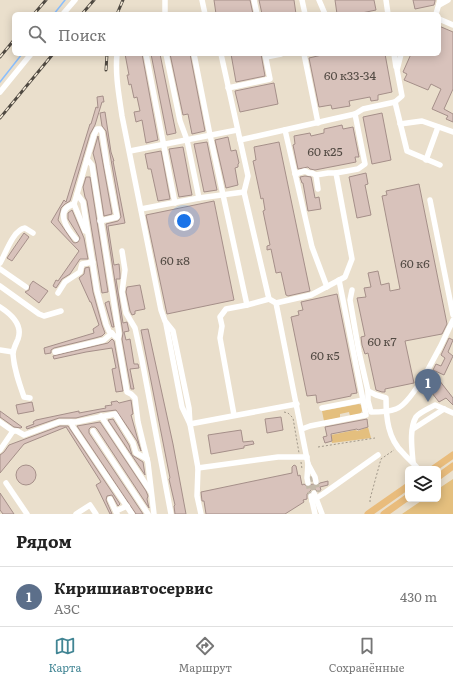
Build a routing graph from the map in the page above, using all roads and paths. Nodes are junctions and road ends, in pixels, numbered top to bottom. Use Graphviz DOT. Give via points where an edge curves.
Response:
graph roads {
  1 [pos="75,0"];
  2 [pos="165,0"];
  3 [pos="202,0"];
  4 [pos="254,0"];
  5 [pos="302,0"];
  6 [pos="319,0"];
  7 [pos="386,0"];
  8 [pos="448,0"];
  9 [pos="439,3"];
  10 [pos="66,12"];
  11 [pos="165,12"];
  12 [pos="205,12"];
  13 [pos="257,12"];
  14 [pos="304,12"];
  15 [pos="324,12"];
  16 [pos="388,12"];
  17 [pos="441,20"];
  18 [pos="453,25"];
  19 [pos="29,56"];
  20 [pos="117,56"];
  21 [pos="146,56"];
  22 [pos="166,56"];
  23 [pos="194,56"];
  24 [pos="221,56"];
  25 [pos="266,56"];
  26 [pos="304,56"];
  27 [pos="394,56"];
  28 [pos="400,56"];
  29 [pos="397,70"];
  30 [pos="228,88"];
  31 [pos="0,92"];
  32 [pos="395,102"];
  33 [pos="355,114"];
  34 [pos="318,123"];
  35 [pos="400,124"];
  36 [pos="438,127"];
  37 [pos="238,130"];
  38 [pos="285,130"];
  39 [pos="453,132"];
  40 [pos="210,135"];
  41 [pos="187,140"];
  42 [pos="240,140"];
  43 [pos="163,145"];
  44 [pos="130,151"];
  45 [pos="87,159"];
  46 [pos="426,160"];
  47 [pos="440,165"];
  48 [pos="336,173"];
  49 [pos="295,174"];
  50 [pos="316,175"];
  51 [pos="318,189"];
  52 [pos="244,192"];
  53 [pos="77,194"];
  54 [pos="223,195"];
  55 [pos="199,198"];
  56 [pos="430,200"];
  57 [pos="175,203"];
  58 [pos="74,204"];
  59 [pos="141,209"];
  60 [pos="100,221"];
  61 [pos="33,233"];
  62 [pos="89,238"];
  63 [pos="76,239"];
  64 [pos="122,251"];
  65 [pos="93,262"];
  66 [pos="0,263"];
  67 [pos="0,269"];
  68 [pos="339,280"];
  69 [pos="0,286"];
  70 [pos="26,287"];
  71 [pos="327,287"];
  72 [pos="352,290"];
  73 [pos="58,293"];
  74 [pos="269,299"];
  75 [pos="276,303"];
  76 [pos="247,305"];
  77 [pos="0,307"];
  78 [pos="60,310"];
  79 [pos="453,315"];
  80 [pos="453,320"];
  81 [pos="112,333"];
  82 [pos="118,339"];
  83 [pos="0,350"];
  84 [pos="13,352"];
  85 [pos="55,352"];
  86 [pos="368,391"];
  87 [pos="30,398"];
  88 [pos="363,400"];
  89 [pos="297,404"];
  90 [pos="322,408"];
  91 [pos="386,411"];
  92 [pos="284,412"];
  93 [pos="453,413"];
  94 [pos="234,415"];
  95 [pos="101,416"];
  96 [pos="0,422"];
  97 [pos="71,422"];
  98 [pos="190,424"];
  99 [pos="302,429"];
  100 [pos="13,431"];
  101 [pos="93,431"];
  102 [pos="375,438"];
  103 [pos="1,447"];
  104 [pos="318,447"];
  105 [pos="398,448"];
  106 [pos="378,455"];
  107 [pos="453,455"];
  108 [pos="307,457"];
  109 [pos="300,458"];
  110 [pos="147,459"];
  111 [pos="413,462"];
  112 [pos="308,464"];
  113 [pos="416,466"];
  114 [pos="437,466"];
  115 [pos="453,466"];
  116 [pos="198,468"];
  117 [pos="302,469"];
  118 [pos="441,475"];
  119 [pos="316,482"];
  120 [pos="6,483"];
  121 [pos="308,483"];
  122 [pos="405,488"];
  123 [pos="151,492"];
  124 [pos="315,497"];
  125 [pos="110,499"];
  126 [pos="405,499"];
  127 [pos="370,502"];
  128 [pos="127,506"];
  129 [pos="117,513"];
  130 [pos="27,514"];
  131 [pos="76,514"];
  132 [pos="96,514"];
  133 [pos="131,514"];
  134 [pos="148,514"];
  135 [pos="154,514"];
  136 [pos="171,514"];
  137 [pos="201,514"];
  138 [pos="315,514"];
  139 [pos="322,514"];
  140 [pos="368,514"];
  141 [pos="384,514"];
  1 -- 10 [label="street"];
  2 -- 11 [label="street"];
  3 -- 12 [label="street"];
  4 -- 13 [label="street"];
  5 -- 14 [label="street"];
  6 -- 15 [label="street"];
  7 -- 16 [label="street"];
  8 -- 9 [label="street"];
  17 -- 18 [label="street"];
  19 -- 31 [label="street"];
  20 -- 44 [label="street" via="117,87"];
  21 -- 43 [label="street"];
  22 -- 41 [label="street" via="180,121"];
  23 -- 40 [label="street"];
  24 -- 30 [label="street"];
  25 -- 30 [label="street" via="270,79"];
  26 -- 34 [label="street"];
  27 -- 29 [label="street"];
  28 -- 29 [label="street"];
  29 -- 32 [label="street" via="402,96"];
  30 -- 37 [label="street"];
  32 -- 33 [label="street" via="363,109"];
  32 -- 35 [label="street"];
  33 -- 34 [label="street"];
  33 -- 48 [label="street" via="365,164 358,169"];
  34 -- 38 [label="street"];
  35 -- 36 [label="street" via="422,122"];
  35 -- 46 [label="street" via="407,151"];
  36 -- 39 [label="street"];
  36 -- 46 [label="street"];
  37 -- 40 [label="street"];
  37 -- 42 [label="street"];
  38 -- 42 [label="street"];
  38 -- 49 [label="street"];
  40 -- 41 [label="street"];
  40 -- 54 [label="street"];
  41 -- 43 [label="street"];
  41 -- 55 [label="street"];
  42 -- 52 [label="street" via="248,176"];
  43 -- 44 [label="street"];
  43 -- 57 [label="street"];
  44 -- 59 [label="street"];
  45 -- 53 [label="street"];
  45 -- 60 [label="street" via="92,165"];
  45 -- 60 [label="street" via="94,134 100,129 117,217"];
  46 -- 47 [label="street"];
  48 -- 50 [label="street"];
  48 -- 68 [label="street" via="352,259 345,276"];
  49 -- 50 [label="street" via="305,172"];
  49 -- 71 [label="street" via="312,247"];
  50 -- 51 [label="street"];
  52 -- 54 [label="street"];
  52 -- 74 [label="street"];
  53 -- 58 [label="street"];
  53 -- 62 [label="street" via="83,202"];
  54 -- 55 [label="street"];
  54 -- 76 [label="street"];
  55 -- 57 [label="street"];
  56 -- 79 [label="street"];
  57 -- 59 [label="street"];
  58 -- 62 [label="street"];
  58 -- 63 [label="street" via="66,208 63,216 66,228"];
  59 -- 98 [label="street" via="161,310 173,331"];
  60 -- 82 [label="street"];
  61 -- 66 [label="street" via="25,228 19,230"];
  62 -- 65 [label="street"];
  64 -- 136 [label="street" via="125,270 122,292 126,313 135,328 138,341"];
  65 -- 73 [label="street" via="82,264 80,272 65,282"];
  65 -- 81 [label="street" via="97,292 106,324"];
  67 -- 70 [label="street"];
  68 -- 71 [label="street"];
  68 -- 88 [label="street"];
  69 -- 78 [label="street" via="39,314 44,316"];
  71 -- 75 [label="street" via="312,295"];
  72 -- 86 [label="street" via="350,300"];
  74 -- 75 [label="street"];
  74 -- 76 [label="street"];
  75 -- 89 [label="street"];
  76 -- 94 [label="street" via="226,309 220,317 220,338"];
  77 -- 84 [label="street" via="14,318 19,328 19,337"];
  80 -- 91 [label="street" via="441,348 409,397 397,409"];
  81 -- 82 [label="street"];
  81 -- 85 [label="street" via="104,340"];
  82 -- 110 [label="street" via="127,392 135,398"];
  83 -- 84 [label="street"];
  84 -- 87 [label="street" via="24,397"];
  86 -- 91 [label="street" via="386,398"];
  86 -- 91 [label="street" via="372,412"];
  88 -- 90 [label="street"];
  88 -- 99 [label="street" via="366,415"];
  89 -- 94 [label="street"];
  89 -- 99 [label="street"];
  91 -- 105 [label="street" via="390,433"];
  92 -- 109 [label="path" via="292,418"];
  93 -- 111 [label="street" via="435,405 417,417 412,440"];
  94 -- 98 [label="street"];
  95 -- 97 [label="street"];
  95 -- 110 [label="street" via="115,414 133,443 136,453"];
  95 -- 123 [label="street"];
  96 -- 100 [label="street"];
  97 -- 100 [label="street" via="59,422 24,435"];
  97 -- 128 [label="street"];
  98 -- 116 [label="street"];
  99 -- 108 [label="street"];
  100 -- 103 [label="street"];
  101 -- 134 [label="street"];
  102 -- 104 [label="path"];
  105 -- 111 [label="street"];
  105 -- 127 [label="path" via="381,459"];
  106 -- 124 [label="street"];
  107 -- 114 [label="main road"];
  108 -- 109 [label="street"];
  108 -- 112 [label="street"];
  109 -- 116 [label="street" via="278,457"];
  109 -- 117 [label="path"];
  110 -- 123 [label="street"];
  111 -- 113 [label="street"];
  112 -- 119 [label="street"];
  112 -- 121 [label="street"];
  115 -- 118 [label="main road"];
  116 -- 137 [label="street" via="197,496"];
  120 -- 130 [label="street"];
  122 -- 140 [label="main road"];
  123 -- 135 [label="street"];
  124 -- 138 [label="street"];
  124 -- 139 [label="street"];
  125 -- 129 [label="street"];
  126 -- 141 [label="main road"];
  128 -- 129 [label="street"];
  128 -- 133 [label="street"];
  131 -- 132 [label="street" via="90,505"];
}
